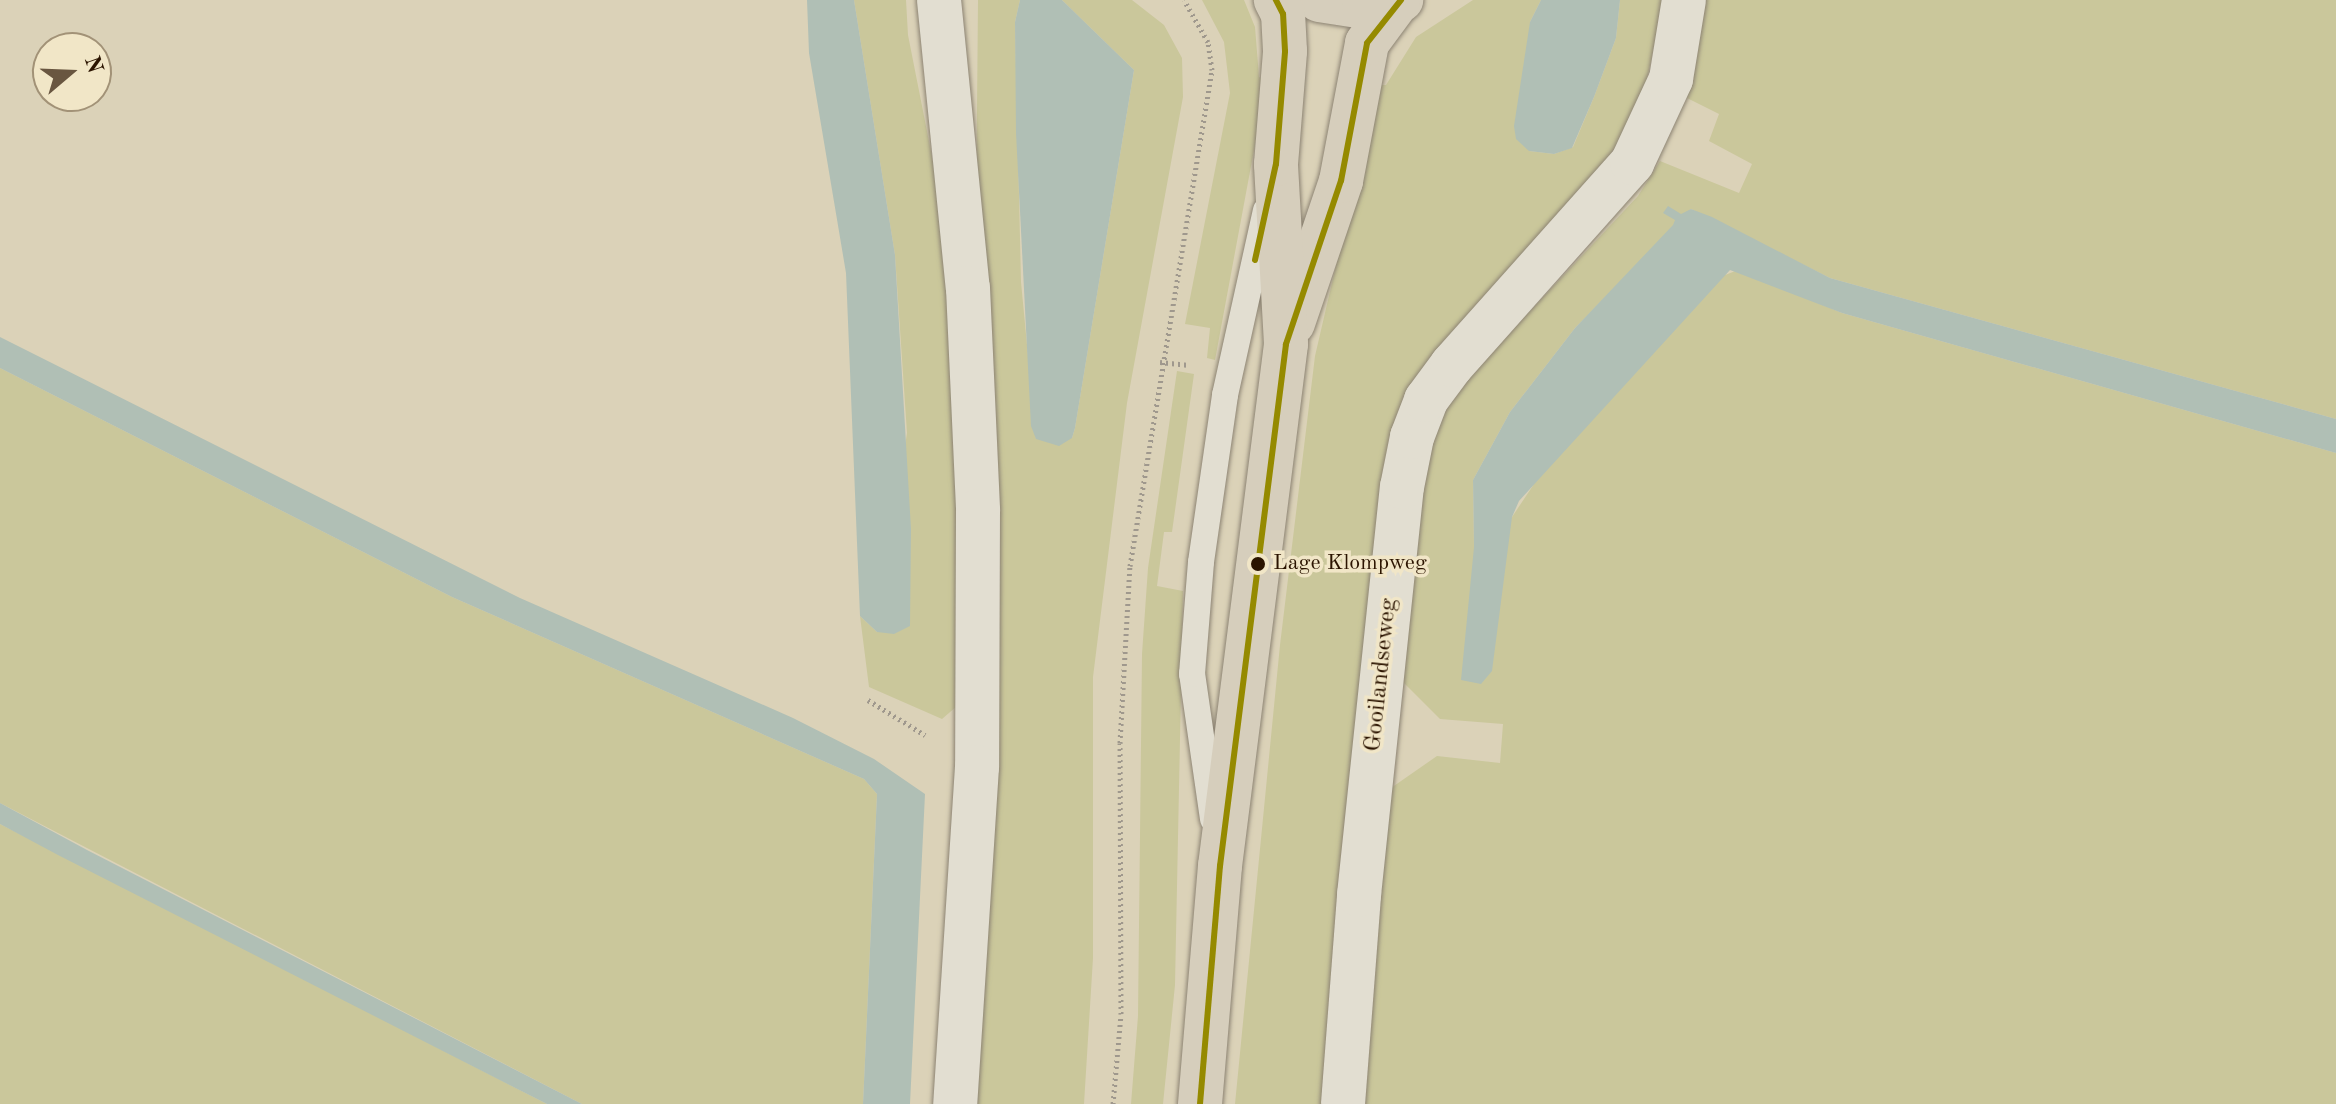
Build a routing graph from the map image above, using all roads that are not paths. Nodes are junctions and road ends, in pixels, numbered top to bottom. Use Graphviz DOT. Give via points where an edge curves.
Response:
graph roads {
  1 [pos="1276,0"];
  2 [pos="1319,0"];
  3 [pos="1684,0"];
  4 [pos="1400,1"];
  5 [pos="945,12"];
  6 [pos="1276,164"];
  7 [pos="1286,344"];
  8 [pos="1220,866"];
  9 [pos="955,1104"];
  10 [pos="1200,1104"];
  11 [pos="1343,1104"];
  1 -- 6 [label="main road" via="1283,14 1285,51"];
  2 -- 4 [label="main road" via="1364,7"];
  3 -- 11 [label="street, Gooilandseweg" via="1671,79 1632,163 1452,365 1426,400 1412,437 1369,801"];
  4 -- 7 [label="main road" via="1367,43 1341,181"];
  5 -- 9 [label="street" via="968,288 978,511 977,767"];
  6 -- 7 [label="main road"];
  6 -- 8 [label="lane" via="1225,395 1194,646 1192,674"];
  7 -- 8 [label="main road"];
  8 -- 10 [label="main road"];
}
